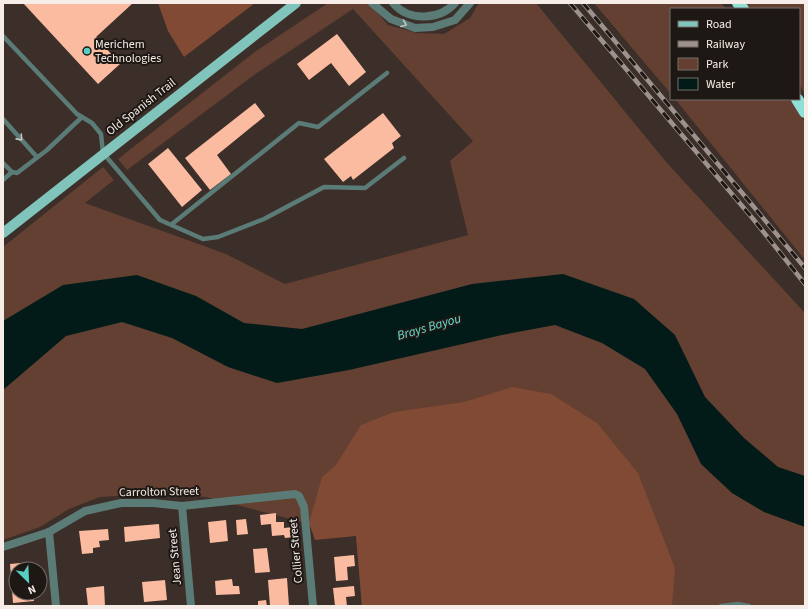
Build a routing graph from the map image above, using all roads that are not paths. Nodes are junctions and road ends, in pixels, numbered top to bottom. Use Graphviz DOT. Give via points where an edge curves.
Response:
graph roads {
  1 [pos="296,3"];
  2 [pos="372,3"];
  3 [pos="393,3"];
  4 [pos="456,3"];
  5 [pos="470,3"];
  6 [pos="3,36"];
  7 [pos="387,73"];
  8 [pos="798,100"];
  9 [pos="805,112"];
  10 [pos="82,117"];
  11 [pos="3,119"];
  12 [pos="103,153"];
  13 [pos="36,156"];
  14 [pos="404,158"];
  15 [pos="3,163"];
  16 [pos="12,172"];
  17 [pos="3,180"];
  18 [pos="172,224"];
  19 [pos="3,233"];
  20 [pos="299,496"];
  21 [pos="182,506"];
  22 [pos="49,532"];
  23 [pos="3,547"];
  24 [pos="56,606"];
  25 [pos="191,606"];
  26 [pos="312,606"];
  27 [pos="722,606"];
  28 [pos="749,606"];
  1 -- 12 [label="main road, Old Spanish Trail"];
  2 -- 5 [label="street, one-way" via="391,19 415,28 433,27 455,20"];
  3 -- 4 [label="street" via="416,17 431,17 448,11"];
  6 -- 10 [label="lane"];
  7 -- 18 [label="lane" via="318,127 299,123"];
  8 -- 9 [label="highway"];
  10 -- 12 [label="lane" via="101,134"];
  10 -- 13 [label="lane" via="47,150"];
  11 -- 13 [label="lane, one-way"];
  12 -- 18 [label="lane" via="160,220"];
  12 -- 19 [label="main road, Old Spanish Trail"];
  13 -- 16 [label="lane" via="17,173"];
  14 -- 18 [label="lane" via="365,188 324,187 264,219 218,237 203,239"];
  15 -- 16 [label="lane"];
  16 -- 17 [label="lane"];
  20 -- 21 [label="street, Carrolton Street" via="288,494"];
  20 -- 26 [label="street, Collier Street" via="304,507"];
  21 -- 22 [label="street, Carrolton Street" via="122,503 85,511"];
  21 -- 25 [label="street, Jean Street"];
  22 -- 23 [label="street, Carrolton Street"];
  22 -- 24 [label="street"];
  27 -- 28 [label="lane"];
}
